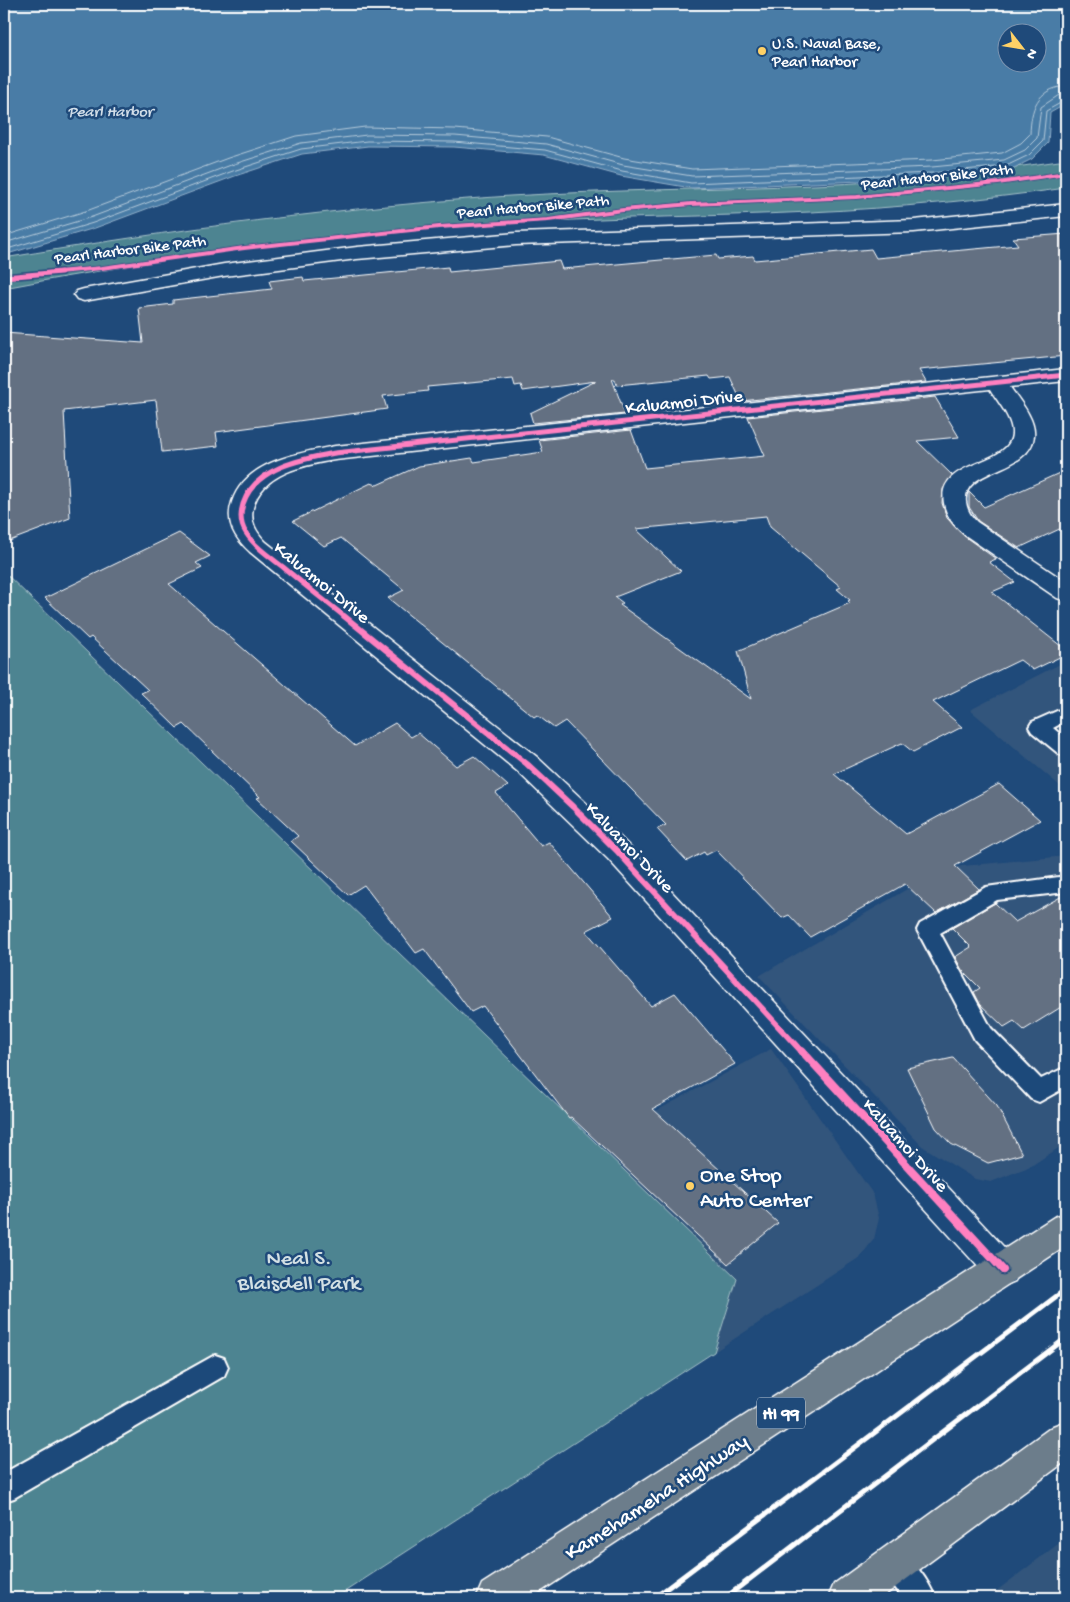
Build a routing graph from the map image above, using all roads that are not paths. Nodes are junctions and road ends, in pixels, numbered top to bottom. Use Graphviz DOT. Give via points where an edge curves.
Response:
graph roads {
  1 [pos="1066,210"];
  2 [pos="84,294"];
  3 [pos="1066,376"];
  4 [pos="996,382"];
  5 [pos="1066,593"];
  6 [pos="1066,713"];
  7 [pos="1066,749"];
  8 [pos="1066,884"];
  9 [pos="1066,1076"];
  10 [pos="1066,1228"];
  11 [pos="1003,1270"];
  12 [pos="215,1367"];
  13 [pos="1064,1445"];
  14 [pos="4,1488"];
  15 [pos="895,1564"];
  16 [pos="496,1598"];
  17 [pos="848,1598"];
  18 [pos="921,1598"];
  1 -- 2 [label="street" via="914,226 507,240 357,253 224,270"];
  3 -- 4 [label="street, Kaluamoi Drive"];
  4 -- 5 [label="street" via="1022,426 1024,436 1012,454 966,476 957,486 954,500 957,511 965,523"];
  4 -- 11 [label="street, Kaluamoi Drive" via="335,453 295,462 264,477 250,488 240,514 244,531 258,547 527,764 618,852"];
  6 -- 7 [label="lane" via="1039,727"];
  8 -- 9 [label="lane" via="993,893 928,930 983,1034 1039,1092"];
  10 -- 11 [label="main road, Kamehameha Highway / HI 99"];
  11 -- 16 [label="main road, Kamehameha Highway / HI 99"];
  12 -- 14 [label="lane"];
  13 -- 15 [label="main road"];
  15 -- 17 [label="main road"];
  15 -- 18 [label="lane"];
}
